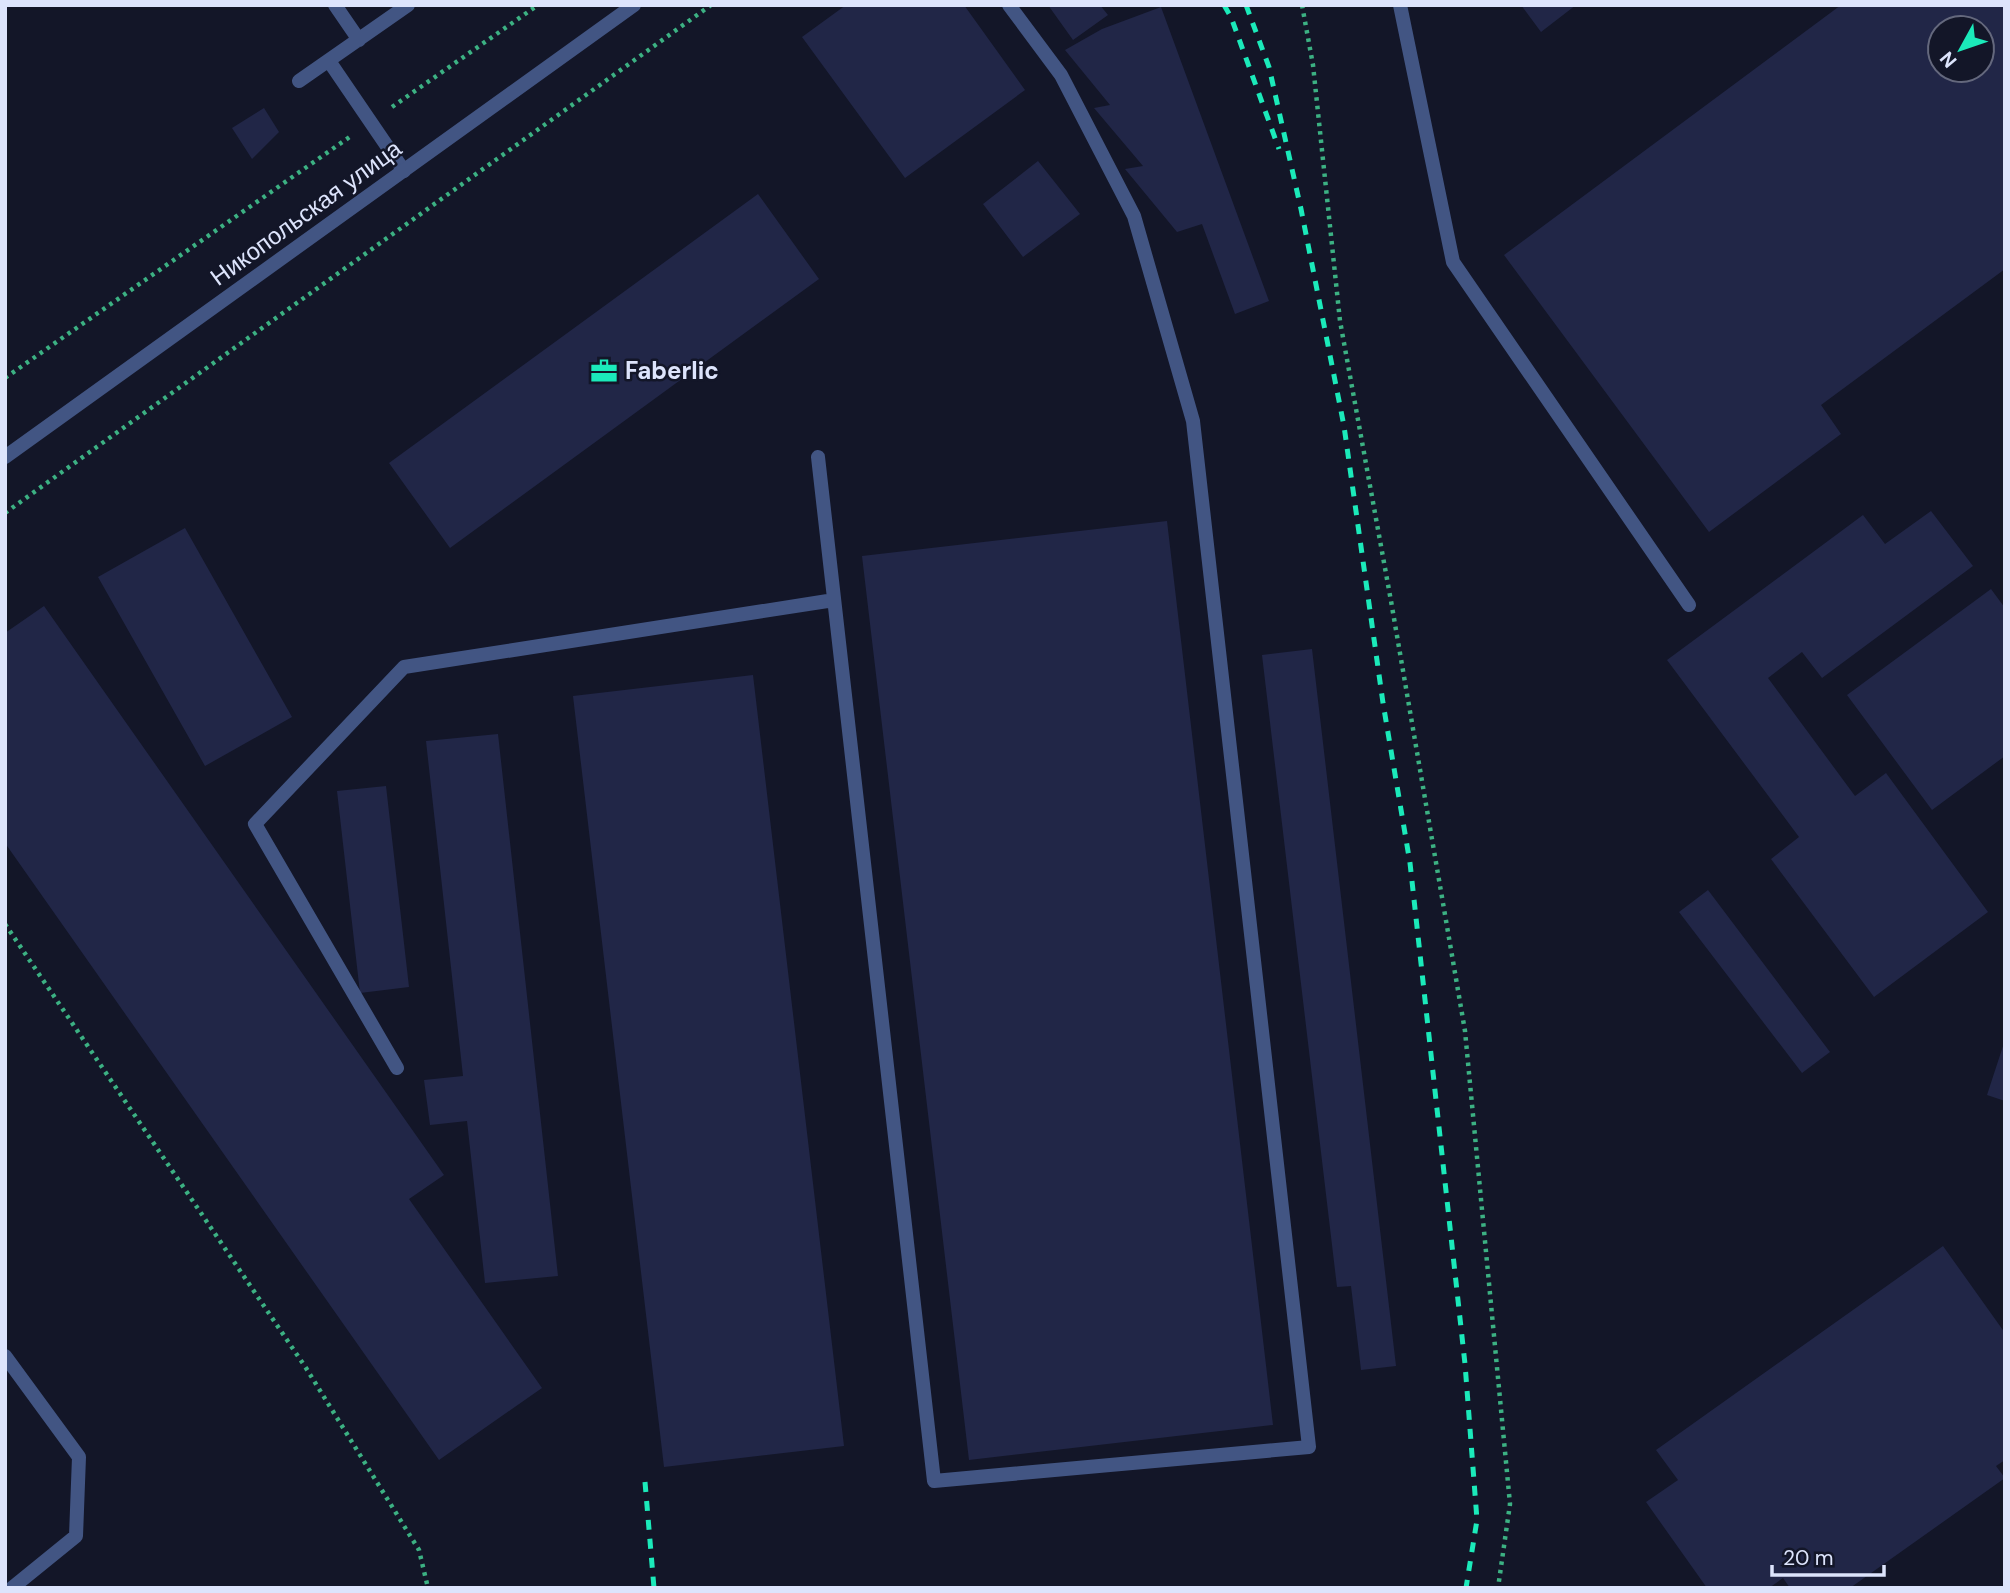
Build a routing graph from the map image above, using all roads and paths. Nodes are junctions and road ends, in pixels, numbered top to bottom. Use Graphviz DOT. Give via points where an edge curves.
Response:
graph roads {
  1 [pos="335,5"];
  2 [pos="408,5"];
  3 [pos="538,5"];
  4 [pos="634,5"];
  5 [pos="711,5"];
  6 [pos="1009,5"];
  7 [pos="1302,5"];
  8 [pos="1400,5"];
  9 [pos="359,40"];
  10 [pos="329,61"];
  11 [pos="299,80"];
  12 [pos="371,122"];
  13 [pos="404,171"];
  14 [pos="5,378"];
  15 [pos="5,457"];
  16 [pos="818,457"];
  17 [pos="5,513"];
  18 [pos="834,600"];
  19 [pos="1689,605"];
  20 [pos="5,923"];
  21 [pos="397,1068"];
  22 [pos="5,1356"];
  23 [pos="12,1588"];
  24 [pos="428,1588"];
  25 [pos="1498,1588"];
  1 -- 9 [label="street"];
  2 -- 9 [label="street"];
  3 -- 12 [label="path"];
  4 -- 13 [label="street, Никопольская улица"];
  5 -- 17 [label="path"];
  6 -- 18 [label="street" via="1061,75 1134,216 1193,421 1309,1447 934,1481"];
  7 -- 25 [label="path" via="1313,65 1340,321 1465,1031 1510,1504"];
  8 -- 19 [label="street" via="1453,262"];
  9 -- 10 [label="street"];
  10 -- 11 [label="street"];
  10 -- 12 [label="street"];
  12 -- 13 [label="street"];
  12 -- 14 [label="path"];
  13 -- 15 [label="street, Никопольская улица"];
  16 -- 18 [label="street"];
  18 -- 21 [label="street" via="404,667 255,824"];
  20 -- 24 [label="path" via="306,1368 419,1550"];
  22 -- 23 [label="street" via="79,1457 76,1536"];
}
